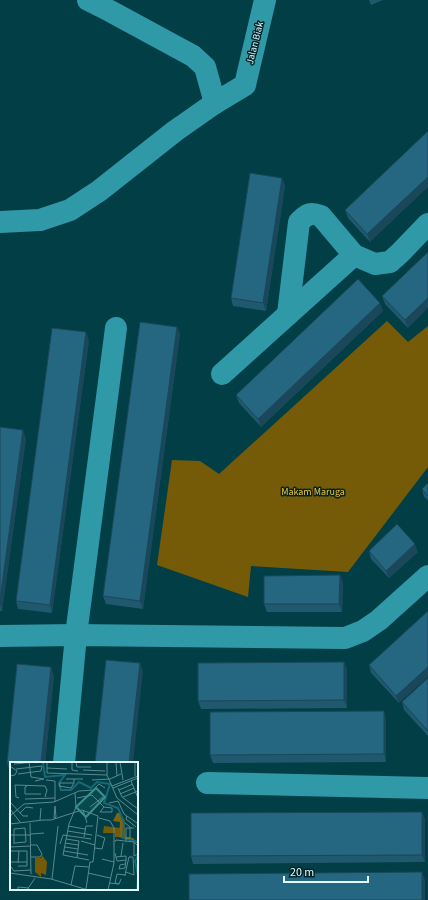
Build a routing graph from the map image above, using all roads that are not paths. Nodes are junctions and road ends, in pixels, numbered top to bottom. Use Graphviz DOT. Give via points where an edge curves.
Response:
graph roads {
  1 [pos="88,0"];
  2 [pos="265,0"];
  3 [pos="114,5"];
  4 [pos="215,103"];
  5 [pos="0,222"];
  6 [pos="428,224"];
  7 [pos="354,255"];
  8 [pos="288,314"];
  9 [pos="116,328"];
  10 [pos="222,374"];
  11 [pos="428,576"];
  12 [pos="76,635"];
  13 [pos="0,636"];
  14 [pos="64,762"];
  15 [pos="207,783"];
  16 [pos="428,788"];
  1 -- 3 [label="street"];
  2 -- 4 [label="street, Jalan Biak" via="245,85"];
  3 -- 4 [label="street" via="193,56 205,68"];
  4 -- 5 [label="street" via="70,210 40,220"];
  6 -- 7 [label="street" via="390,262 375,264"];
  7 -- 8 [label="street"];
  7 -- 8 [label="street" via="321,216 314,213 306,215 299,222"];
  8 -- 10 [label="street"];
  9 -- 12 [label="street"];
  11 -- 12 [label="street" via="379,620 363,631 345,638"];
  12 -- 13 [label="street"];
  12 -- 14 [label="street"];
  15 -- 16 [label="street"];
}
